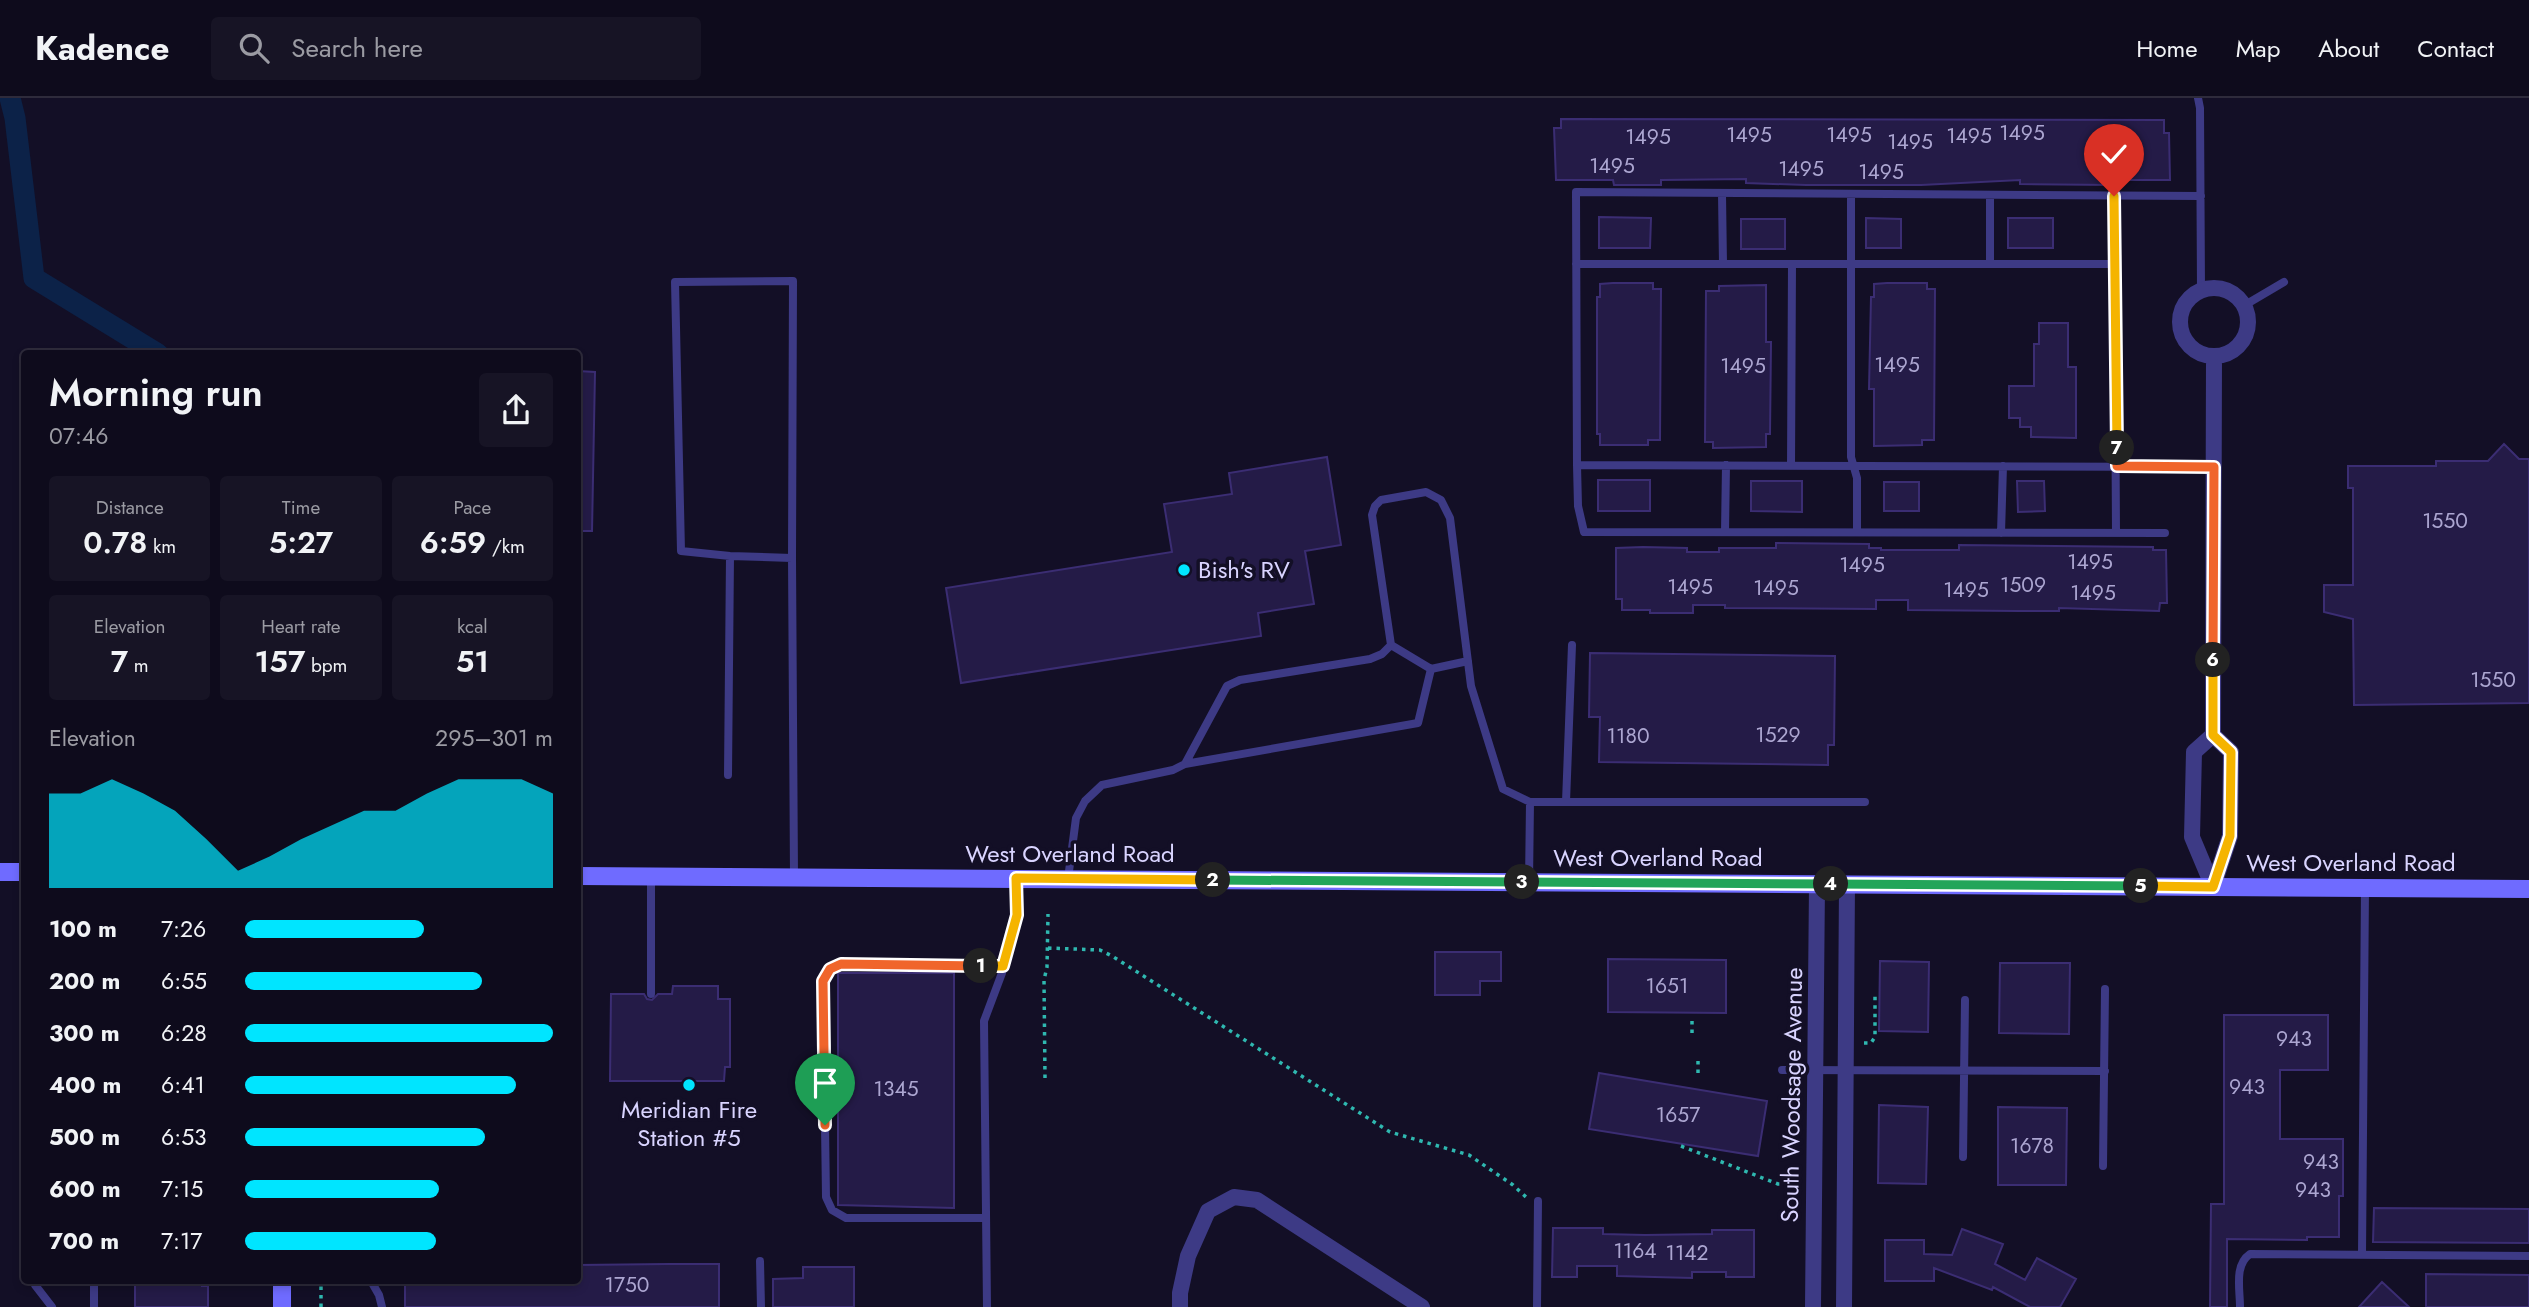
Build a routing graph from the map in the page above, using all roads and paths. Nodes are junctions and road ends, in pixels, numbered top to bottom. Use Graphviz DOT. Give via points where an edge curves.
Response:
graph roads {
  1 [pos="2198,98"];
  2 [pos="1722,194"];
  3 [pos="1852,194"];
  4 [pos="1990,195"];
  5 [pos="2114,196"];
  6 [pos="2201,196"];
  7 [pos="1576,264"];
  8 [pos="1723,264"];
  9 [pos="1792,264"];
  10 [pos="1852,264"];
  11 [pos="1990,264"];
  12 [pos="2115,264"];
  13 [pos="2284,282"];
  14 [pos="2201,290"];
  15 [pos="2245,305"];
  16 [pos="2214,356"];
  17 [pos="1577,465"];
  18 [pos="1726,465"];
  19 [pos="1790,466"];
  20 [pos="1854,466"];
  21 [pos="2003,466"];
  22 [pos="2117,466"];
  23 [pos="2214,467"];
  24 [pos="1725,532"];
  25 [pos="1857,532"];
  26 [pos="2001,533"];
  27 [pos="2116,533"];
  28 [pos="2165,533"];
  29 [pos="730,556"];
  30 [pos="792,558"];
  31 [pos="1391,645"];
  32 [pos="1572,645"];
  33 [pos="1468,661"];
  34 [pos="1431,669"];
  35 [pos="2213,735"];
  36 [pos="1185,764"];
  37 [pos="728,775"];
  38 [pos="1531,802"];
  39 [pos="1566,802"];
  40 [pos="1865,802"];
  41 [pos="0,872"];
  42 [pos="21,872"];
  43 [pos="581,876"];
  44 [pos="650,877"];
  45 [pos="794,877"];
  46 [pos="1016,878"];
  47 [pos="1068,879"];
  48 [pos="1529,882"];
  49 [pos="1817,884"];
  50 [pos="1847,884"];
  51 [pos="2213,887"];
  52 [pos="2365,888"];
  53 [pos="2529,889"];
  54 [pos="1048,915"];
  55 [pos="1048,948"];
  56 [pos="1003,966"];
  57 [pos="2105,989"];
  58 [pos="650,994"];
  59 [pos="1875,995"];
  60 [pos="1965,1000"];
  61 [pos="1692,1021"];
  62 [pos="1692,1037"];
  63 [pos="1864,1043"];
  64 [pos="1698,1060"];
  65 [pos="1782,1070"];
  66 [pos="1815,1070"];
  67 [pos="1845,1070"];
  68 [pos="1965,1071"];
  69 [pos="2105,1071"];
  70 [pos="1698,1077"];
  71 [pos="1045,1078"];
  72 [pos="1681,1146"];
  73 [pos="1963,1157"];
  74 [pos="2103,1166"];
  75 [pos="1795,1184"];
  76 [pos="1538,1201"];
  77 [pos="986,1217"];
  78 [pos="2362,1254"];
  79 [pos="2529,1256"];
  80 [pos="760,1261"];
  81 [pos="35,1284"];
  82 [pos="94,1284"];
  83 [pos="282,1284"];
  84 [pos="321,1284"];
  85 [pos="373,1284"];
  86 [pos="52,1307"];
  87 [pos="94,1307"];
  88 [pos="282,1307"];
  89 [pos="321,1307"];
  90 [pos="382,1307"];
  91 [pos="761,1307"];
  92 [pos="987,1307"];
  93 [pos="1180,1307"];
  94 [pos="1422,1307"];
  95 [pos="1538,1307"];
  96 [pos="1813,1307"];
  97 [pos="1844,1307"];
  98 [pos="2240,1307"];
  1 -- 6 [label="lane"];
  2 -- 3 [label="lane"];
  2 -- 7 [label="lane" via="1576,192"];
  2 -- 8 [label="lane"];
  3 -- 4 [label="lane"];
  3 -- 10 [label="lane"];
  4 -- 5 [label="lane"];
  4 -- 11 [label="lane"];
  5 -- 6 [label="lane"];
  5 -- 12 [label="lane"];
  6 -- 14 [label="lane"];
  7 -- 8 [label="lane"];
  7 -- 17 [label="lane"];
  8 -- 9 [label="lane"];
  9 -- 10 [label="lane"];
  9 -- 19 [label="lane"];
  10 -- 11 [label="lane"];
  10 -- 20 [label="lane"];
  11 -- 12 [label="lane"];
  12 -- 22 [label="lane"];
  13 -- 15 [label="lane"];
  14 -- 15 [label="street" via="2231,291"];
  14 -- 16 [label="street" via="2184,305 2180,328 2192,348"];
  15 -- 16 [label="street" via="2249,328 2244,340 2226,354"];
  16 -- 23 [label="street"];
  17 -- 18 [label="lane"];
  17 -- 24 [label="lane" via="1584,532"];
  18 -- 19 [label="lane"];
  18 -- 24 [label="lane"];
  19 -- 20 [label="lane"];
  20 -- 21 [label="lane"];
  20 -- 25 [label="lane"];
  21 -- 22 [label="lane"];
  21 -- 26 [label="lane"];
  22 -- 23 [label="lane"];
  22 -- 27 [label="lane"];
  23 -- 35 [label="street"];
  24 -- 25 [label="lane"];
  25 -- 26 [label="lane"];
  26 -- 27 [label="lane"];
  27 -- 28 [label="lane"];
  29 -- 30 [label="lane"];
  29 -- 30 [label="lane" via="681,551 675,282 793,281"];
  29 -- 37 [label="lane"];
  30 -- 45 [label="lane"];
  31 -- 33 [label="lane" via="1372,516 1381,500 1426,492 1441,500 1450,517"];
  31 -- 34 [label="lane"];
  31 -- 36 [label="lane" via="1370,659 1227,686"];
  32 -- 39 [label="lane"];
  33 -- 34 [label="lane"];
  33 -- 38 [label="lane" via="1471,686 1503,789"];
  34 -- 36 [label="lane" via="1418,723"];
  35 -- 51 [label="street" via="2231,752 2230,836"];
  35 -- 51 [label="street" via="2194,752 2192,838"];
  36 -- 47 [label="lane" via="1173,771 1102,785 1085,801 1076,818"];
  38 -- 39 [label="lane"];
  38 -- 48 [label="lane"];
  39 -- 40 [label="lane"];
  41 -- 42 [label="street"];
  43 -- 44 [label="street, West Overland Road"];
  44 -- 45 [label="street, West Overland Road"];
  44 -- 58 [label="lane"];
  45 -- 46 [label="street, West Overland Road"];
  46 -- 47 [label="street, West Overland Road"];
  46 -- 56 [label="lane" via="1017,915"];
  47 -- 48 [label="street, West Overland Road"];
  48 -- 49 [label="street, West Overland Road"];
  49 -- 50 [label="street, West Overland Road"];
  49 -- 66 [label="street, South Woodsage Avenue"];
  50 -- 51 [label="street, West Overland Road"];
  50 -- 67 [label="street"];
  51 -- 52 [label="street, West Overland Road"];
  52 -- 53 [label="street, West Overland Road"];
  52 -- 78 [label="lane"];
  54 -- 55 [label="path"];
  55 -- 71 [label="path"];
  55 -- 76 [label="path" via="1100,950 1112,956 1390,1132 1469,1155"];
  56 -- 77 [label="lane" via="984,1021"];
  56 -- 77 [label="lane" via="841,964 830,969 823,981 826,1197 832,1210 846,1218"];
  57 -- 69 [label="lane"];
  59 -- 63 [label="path" via="1875,1037"];
  60 -- 68 [label="lane"];
  61 -- 62 [label="path"];
  64 -- 70 [label="path"];
  65 -- 66 [label="lane"];
  66 -- 67 [label="lane"];
  66 -- 96 [label="street, South Woodsage Avenue"];
  67 -- 68 [label="lane"];
  67 -- 97 [label="street"];
  68 -- 69 [label="lane"];
  68 -- 73 [label="lane"];
  69 -- 74 [label="lane"];
  72 -- 75 [label="path" via="1778,1184"];
  76 -- 95 [label="lane"];
  77 -- 92 [label="lane"];
  78 -- 79 [label="lane"];
  78 -- 98 [label="lane" via="2250,1254 2240,1269"];
  80 -- 91 [label="lane"];
  81 -- 86 [label="lane"];
  82 -- 87 [label="lane"];
  83 -- 88 [label="street"];
  84 -- 89 [label="path"];
  85 -- 90 [label="lane"];
  93 -- 94 [label="street" via="1188,1256 1208,1211 1234,1197 1257,1200"];
}
